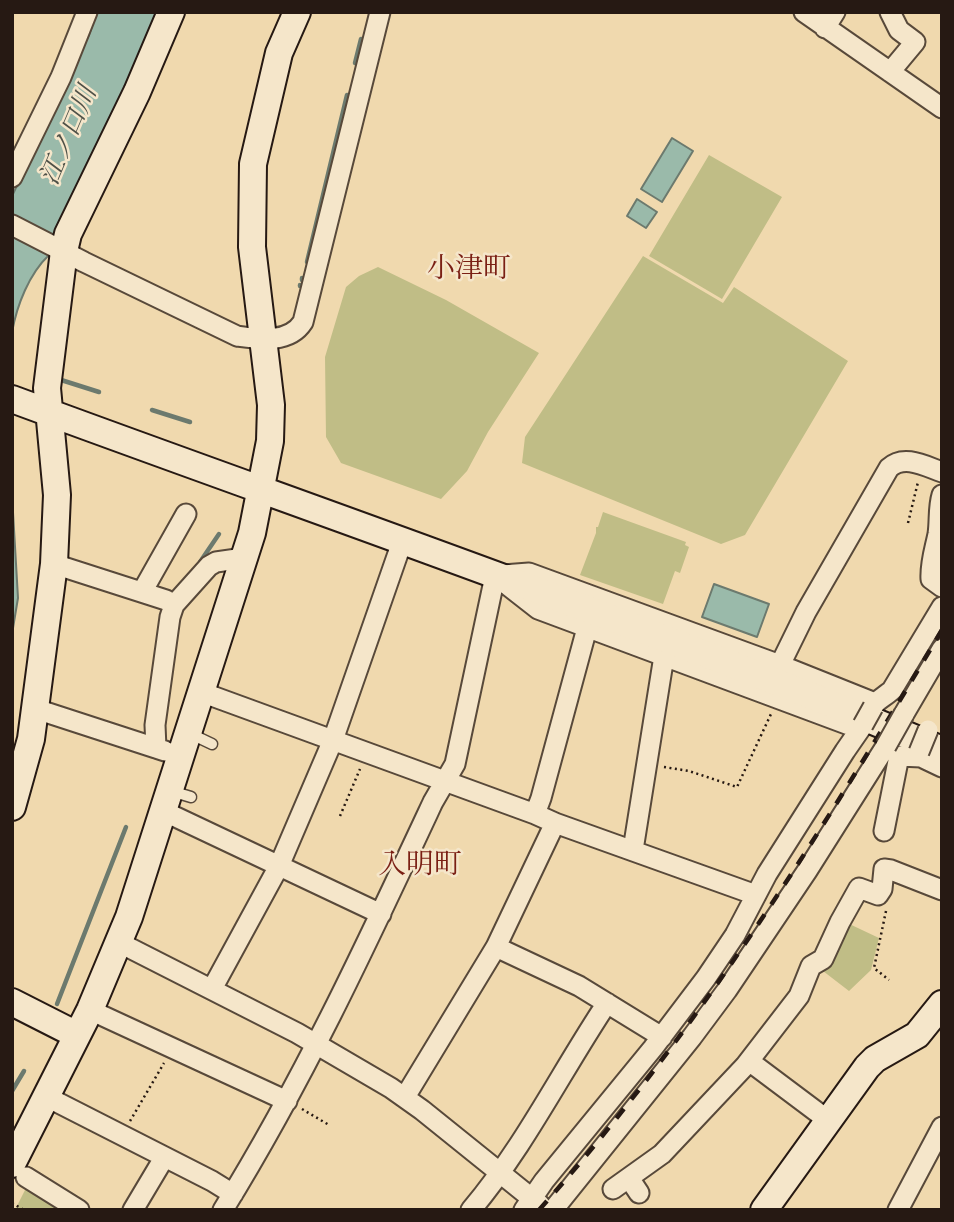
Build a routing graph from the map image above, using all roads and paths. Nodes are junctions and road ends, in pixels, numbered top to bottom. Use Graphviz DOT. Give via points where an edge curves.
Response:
graph roads {
  1 [pos="87,12"];
  2 [pos="171,12"];
  3 [pos="297,12"];
  4 [pos="380,12"];
  5 [pos="804,12"];
  6 [pos="890,12"];
  7 [pos="830,20"];
  8 [pos="890,72"];
  9 [pos="942,108"];
  10 [pos="12,177"];
  11 [pos="12,225"];
  12 [pos="59,249"];
  13 [pos="265,340"];
  14 [pos="12,399"];
  15 [pos="49,413"];
  16 [pos="922,466"];
  17 [pos="942,472"];
  18 [pos="261,492"];
  19 [pos="942,495"];
  20 [pos="186,514"];
  21 [pos="908,523"];
  22 [pos="402,542"];
  23 [pos="244,558"];
  24 [pos="54,564"];
  25 [pos="495,576"];
  26 [pos="942,587"];
  27 [pos="142,592"];
  28 [pos="170,602"];
  29 [pos="942,607"];
  30 [pos="587,628"];
  31 [pos="942,649"];
  32 [pos="664,656"];
  33 [pos="780,665"];
  34 [pos="201,692"];
  35 [pos="776,705"];
  36 [pos="874,705"];
  37 [pos="36,709"];
  38 [pos="862,727"];
  39 [pos="332,740"];
  40 [pos="212,744"];
  41 [pos="931,744"];
  42 [pos="163,745"];
  43 [pos="367,753"];
  44 [pos="646,765"];
  45 [pos="942,767"];
  46 [pos="445,782"];
  47 [pos="173,799"];
  48 [pos="12,807"];
  49 [pos="535,814"];
  50 [pos="340,816"];
  51 [pos="555,824"];
  52 [pos="884,831"];
  53 [pos="633,850"];
  54 [pos="279,866"];
  55 [pos="942,890"];
  56 [pos="756,895"];
  57 [pos="878,895"];
  58 [pos="381,914"];
  59 [pos="118,942"];
  60 [pos="496,947"];
  61 [pos="889,980"];
  62 [pos="212,989"];
  63 [pos="12,1002"];
  64 [pos="607,1003"];
  65 [pos="942,1004"];
  66 [pos="90,1010"];
  67 [pos="77,1035"];
  68 [pos="662,1037"];
  69 [pos="318,1044"];
  70 [pos="173,1049"];
  71 [pos="749,1061"];
  72 [pos="47,1097"];
  73 [pos="405,1097"];
  74 [pos="287,1101"];
  75 [pos="829,1121"];
  76 [pos="330,1125"];
  77 [pos="942,1127"];
  78 [pos="122,1134"];
  79 [pos="164,1158"];
  80 [pos="19,1170"];
  81 [pos="500,1173"];
  82 [pos="627,1187"];
  83 [pos="228,1202"];
  84 [pos="12,1203"];
  85 [pos="534,1206"];
  86 [pos="23,1210"];
  87 [pos="79,1210"];
  88 [pos="133,1210"];
  89 [pos="471,1210"];
  90 [pos="553,1210"];
  91 [pos="764,1210"];
  92 [pos="898,1210"];
  1 -- 10 [label="street"];
  2 -- 12 [label="street"];
  3 -- 13 [label="street" via="279,53 253,164 252,247"];
  4 -- 13 [label="street" via="303,322 287,335"];
  5 -- 7 [label="street"];
  6 -- 8 [label="street" via="899,30 915,42"];
  7 -- 8 [label="street"];
  8 -- 9 [label="street"];
  11 -- 12 [label="street"];
  12 -- 13 [label="street" via="237,336"];
  12 -- 15 [label="street" via="47,388"];
  13 -- 18 [label="street" via="271,405"];
  14 -- 15 [label="street"];
  15 -- 18 [label="street"];
  15 -- 24 [label="street" via="57,495"];
  16 -- 17 [label="street"];
  16 -- 21 [label="path"];
  16 -- 33 [label="street" via="905,461 889,468"];
  18 -- 22 [label="street"];
  18 -- 23 [label="street"];
  19 -- 26 [label="street" via="930,568 931,579"];
  20 -- 27 [label="street"];
  22 -- 25 [label="street"];
  22 -- 39 [label="street"];
  23 -- 28 [label="street" via="209,566"];
  23 -- 34 [label="street"];
  24 -- 27 [label="street"];
  24 -- 37 [label="street"];
  25 -- 30 [label="street" via="537,608"];
  25 -- 33 [label="street" via="529,573"];
  25 -- 41 [label="street"];
  25 -- 46 [label="street" via="455,764"];
  27 -- 28 [label="street"];
  28 -- 42 [label="street" via="155,725"];
  29 -- 36 [label="street" via="892,690"];
  30 -- 32 [label="street"];
  30 -- 49 [label="street"];
  31 -- 90 [label="street, bridge" via="807,871 720,999"];
  32 -- 38 [label="street"];
  32 -- 44 [label="street"];
  33 -- 36 [label="street"];
  34 -- 39 [label="street" via="284,728"];
  34 -- 42 [label="street"];
  35 -- 44 [label="path" via="737,787 689,771"];
  36 -- 38 [label="street, bridge"];
  37 -- 42 [label="street"];
  37 -- 48 [label="street"];
  38 -- 56 [label="street"];
  39 -- 43 [label="street"];
  39 -- 54 [label="street"];
  40 -- 42 [label="lane"];
  41 -- 45 [label="street"];
  41 -- 52 [label="street" via="899,756"];
  42 -- 47 [label="street"];
  43 -- 46 [label="street"];
  43 -- 50 [label="path"];
  44 -- 53 [label="street"];
  46 -- 49 [label="street"];
  46 -- 58 [label="street"];
  47 -- 54 [label="street"];
  47 -- 59 [label="street"];
  49 -- 51 [label="street"];
  51 -- 53 [label="street"];
  51 -- 60 [label="street"];
  53 -- 56 [label="street"];
  54 -- 58 [label="street"];
  54 -- 62 [label="street"];
  55 -- 57 [label="street" via="883,870"];
  56 -- 68 [label="street" via="735,935"];
  57 -- 61 [label="path" via="887,902 874,968"];
  57 -- 71 [label="street" via="859,888 823,959 811,966 799,996"];
  58 -- 69 [label="street"];
  59 -- 62 [label="street"];
  59 -- 66 [label="street"];
  60 -- 64 [label="street"];
  60 -- 73 [label="street"];
  62 -- 69 [label="street"];
  63 -- 67 [label="street"];
  64 -- 68 [label="street"];
  64 -- 81 [label="street"];
  65 -- 75 [label="street" via="917,1035 867,1067"];
  66 -- 67 [label="street"];
  66 -- 70 [label="street"];
  67 -- 72 [label="street"];
  68 -- 85 [label="street"];
  69 -- 73 [label="street"];
  69 -- 74 [label="street"];
  70 -- 74 [label="street"];
  70 -- 78 [label="path"];
  71 -- 75 [label="street"];
  71 -- 82 [label="street"];
  72 -- 78 [label="street"];
  72 -- 80 [label="street"];
  73 -- 81 [label="street"];
  74 -- 76 [label="path"];
  74 -- 83 [label="street"];
  75 -- 91 [label="street"];
  77 -- 92 [label="street"];
  78 -- 79 [label="street"];
  79 -- 83 [label="street"];
  79 -- 88 [label="street"];
  80 -- 87 [label="street"];
  81 -- 85 [label="street"];
  81 -- 89 [label="street"];
  84 -- 86 [label="path"];
}
